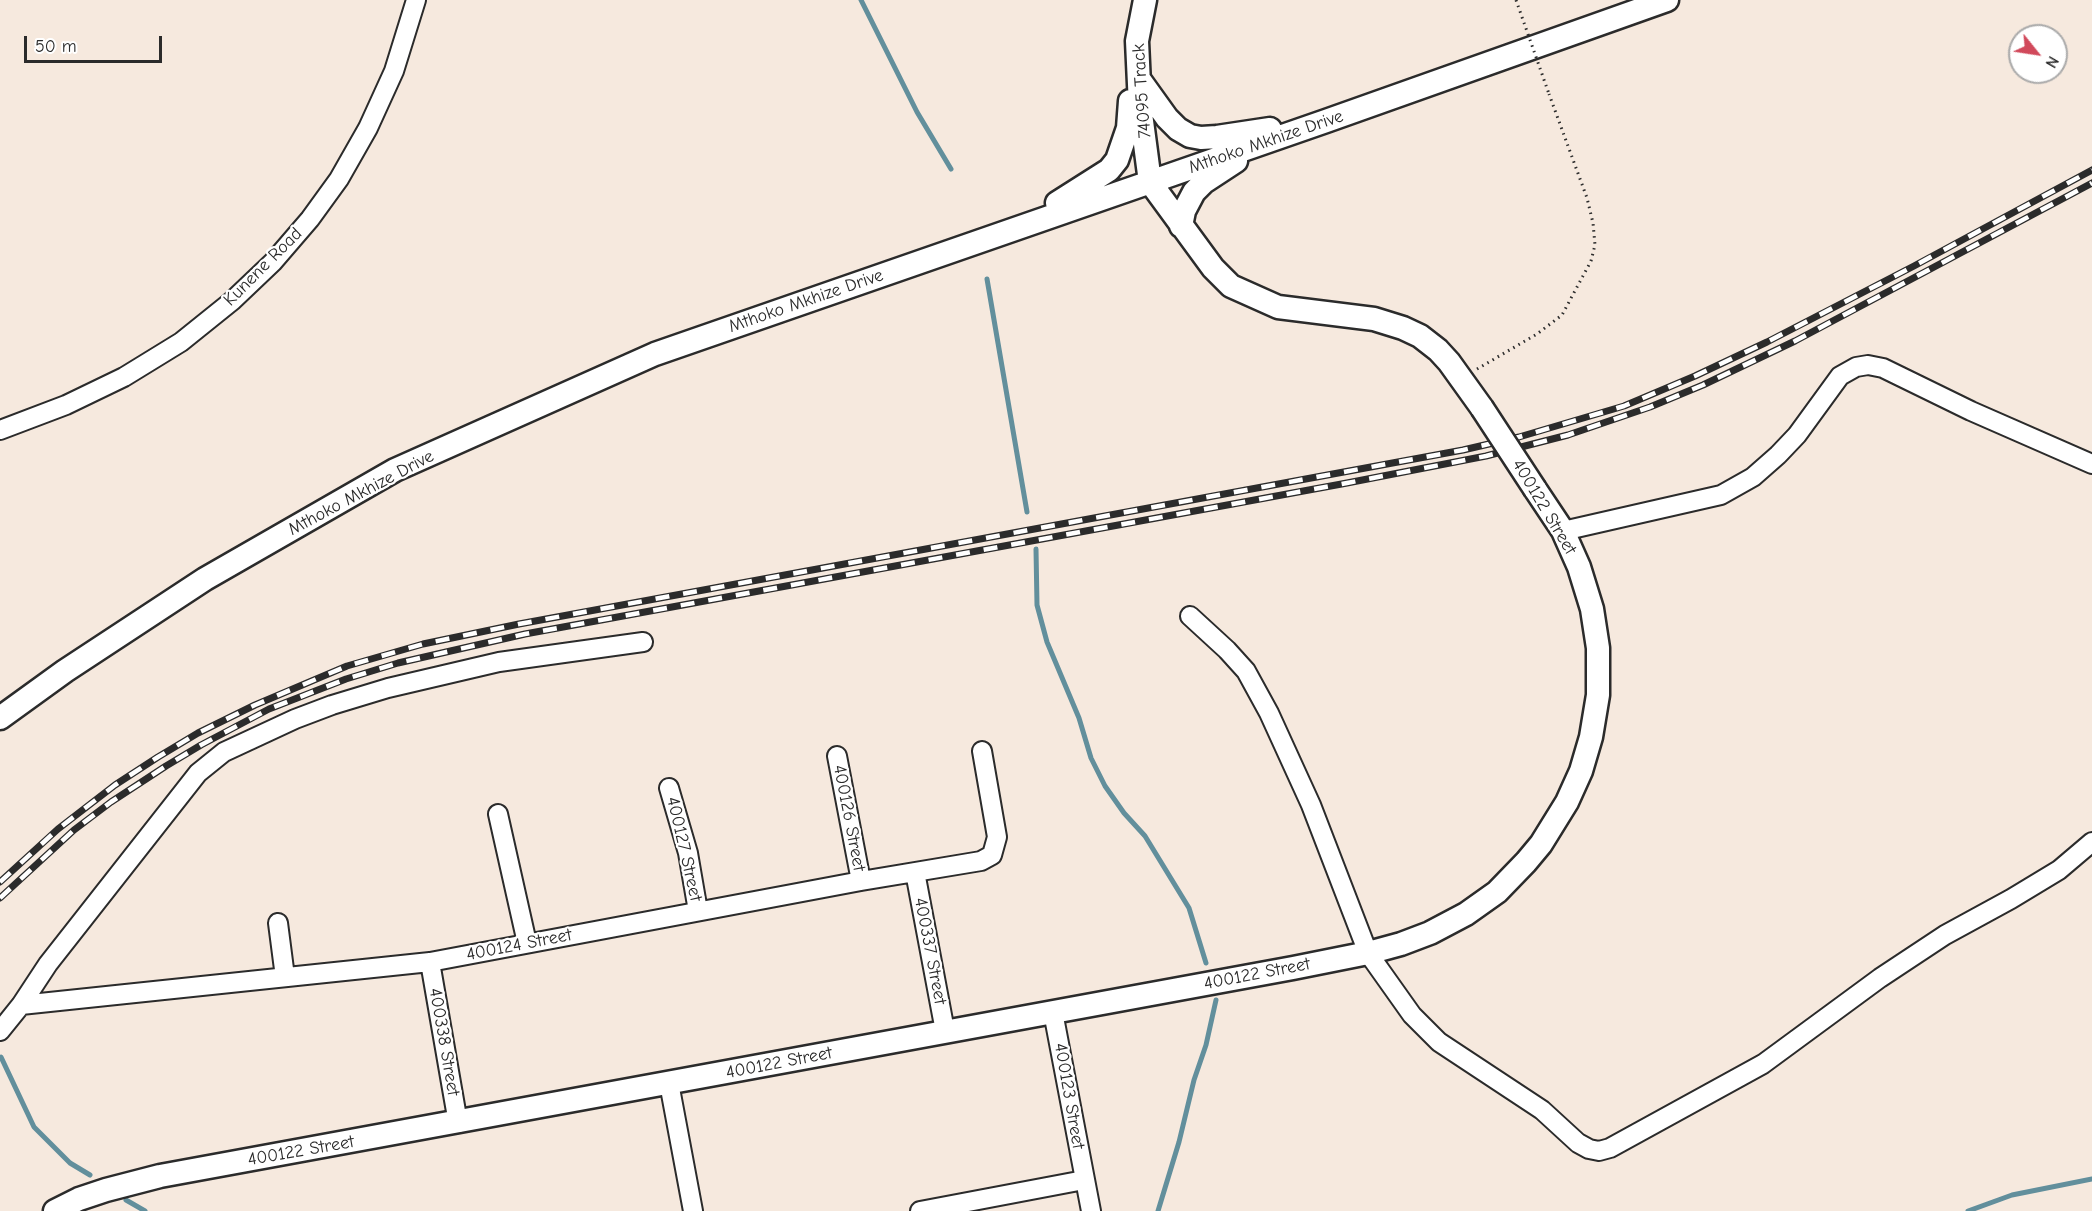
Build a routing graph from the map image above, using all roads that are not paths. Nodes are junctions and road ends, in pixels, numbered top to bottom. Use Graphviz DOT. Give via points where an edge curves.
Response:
graph roads {
  1 [pos="416,0"];
  2 [pos="1145,0"];
  3 [pos="1667,0"];
  4 [pos="1137,42"];
  5 [pos="1138,78"];
  6 [pos="1326,121"];
  7 [pos="1265,142"];
  8 [pos="1150,182"];
  9 [pos="1023,225"];
  10 [pos="1181,226"];
  11 [pos="0,430"];
  12 [pos="2092,464"];
  13 [pos="1563,531"];
  14 [pos="1190,616"];
  15 [pos="643,642"];
  16 [pos="0,718"];
  17 [pos="982,751"];
  18 [pos="837,756"];
  19 [pos="669,788"];
  20 [pos="498,814"];
  21 [pos="2092,842"];
  22 [pos="915,872"];
  23 [pos="861,881"];
  24 [pos="698,911"];
  25 [pos="278,923"];
  26 [pos="527,943"];
  27 [pos="1368,953"];
  28 [pos="430,962"];
  29 [pos="285,977"];
  30 [pos="21,1005"];
  31 [pos="1053,1012"];
  32 [pos="0,1031"];
  33 [pos="945,1031"];
  34 [pos="669,1083"];
  35 [pos="458,1123"];
  36 [pos="1084,1180"];
  37 [pos="55,1211"];
  38 [pos="693,1211"];
  39 [pos="920,1211"];
  40 [pos="1091,1211"];
  1 -- 11 [label="street, Kunene Road" via="394,71 368,128 310,219 273,262 181,342 66,405"];
  2 -- 4 [label="street, 74095 Track"];
  3 -- 6 [label="street, Mthoko Mkhize Drive"];
  4 -- 5 [label="street, 74095 Track"];
  4 -- 9 [label="street" via="1128,128 1117,160 1094,181"];
  5 -- 6 [label="street" via="1167,118 1190,136 1218,137"];
  5 -- 8 [label="street, 74095 Track"];
  6 -- 7 [label="street, Mthoko Mkhize Drive"];
  7 -- 8 [label="street, Mthoko Mkhize Drive"];
  7 -- 10 [label="street" via="1204,182 1194,192"];
  8 -- 9 [label="street, Mthoko Mkhize Drive"];
  8 -- 10 [label="street, 400122 Street"];
  9 -- 16 [label="street, Mthoko Mkhize Drive" via="655,354 395,470 205,579 65,670"];
  10 -- 13 [label="street, 400122 Street, bridge" via="1213,268 1246,294 1278,307 1374,319 1420,336 1438,350 1482,408"];
  12 -- 13 [label="street" via="1868,365 1840,376 1778,455 1753,477 1721,495"];
  13 -- 27 [label="street, 400122 Street" via="1586,588 1598,648 1598,695 1591,737 1567,802 1541,844 1497,892 1430,933"];
  14 -- 27 [label="street" via="1246,671 1269,713 1311,805"];
  15 -- 30 [label="street" via="499,662 388,688 296,719 224,752 198,773 48,964"];
  17 -- 22 [label="street, 400124 Street" via="997,837 992,855"];
  18 -- 23 [label="street, 400126 Street"];
  19 -- 24 [label="street, 400127 Street" via="688,853"];
  20 -- 26 [label="street"];
  21 -- 27 [label="street" via="2059,870 1945,935 1880,978 1763,1064 1636,1135 1599,1151 1578,1143 1542,1110 1439,1042 1412,1015"];
  22 -- 23 [label="street, 400124 Street"];
  22 -- 33 [label="street, 400337 Street"];
  23 -- 24 [label="street, 400124 Street"];
  24 -- 26 [label="street, 400124 Street"];
  25 -- 29 [label="street"];
  26 -- 28 [label="street, 400124 Street"];
  27 -- 31 [label="street, 400122 Street"];
  28 -- 29 [label="street, 400124 Street"];
  28 -- 35 [label="street, 400338 Street"];
  29 -- 30 [label="street, 400124 Street"];
  30 -- 32 [label="street"];
  31 -- 33 [label="street, 400122 Street"];
  31 -- 36 [label="street, 400123 Street"];
  33 -- 34 [label="street, 400122 Street"];
  34 -- 35 [label="street, 400122 Street"];
  34 -- 38 [label="street"];
  35 -- 37 [label="street, 400122 Street" via="160,1176 106,1190"];
  36 -- 39 [label="street"];
  36 -- 40 [label="street, 400123 Street"];
}
